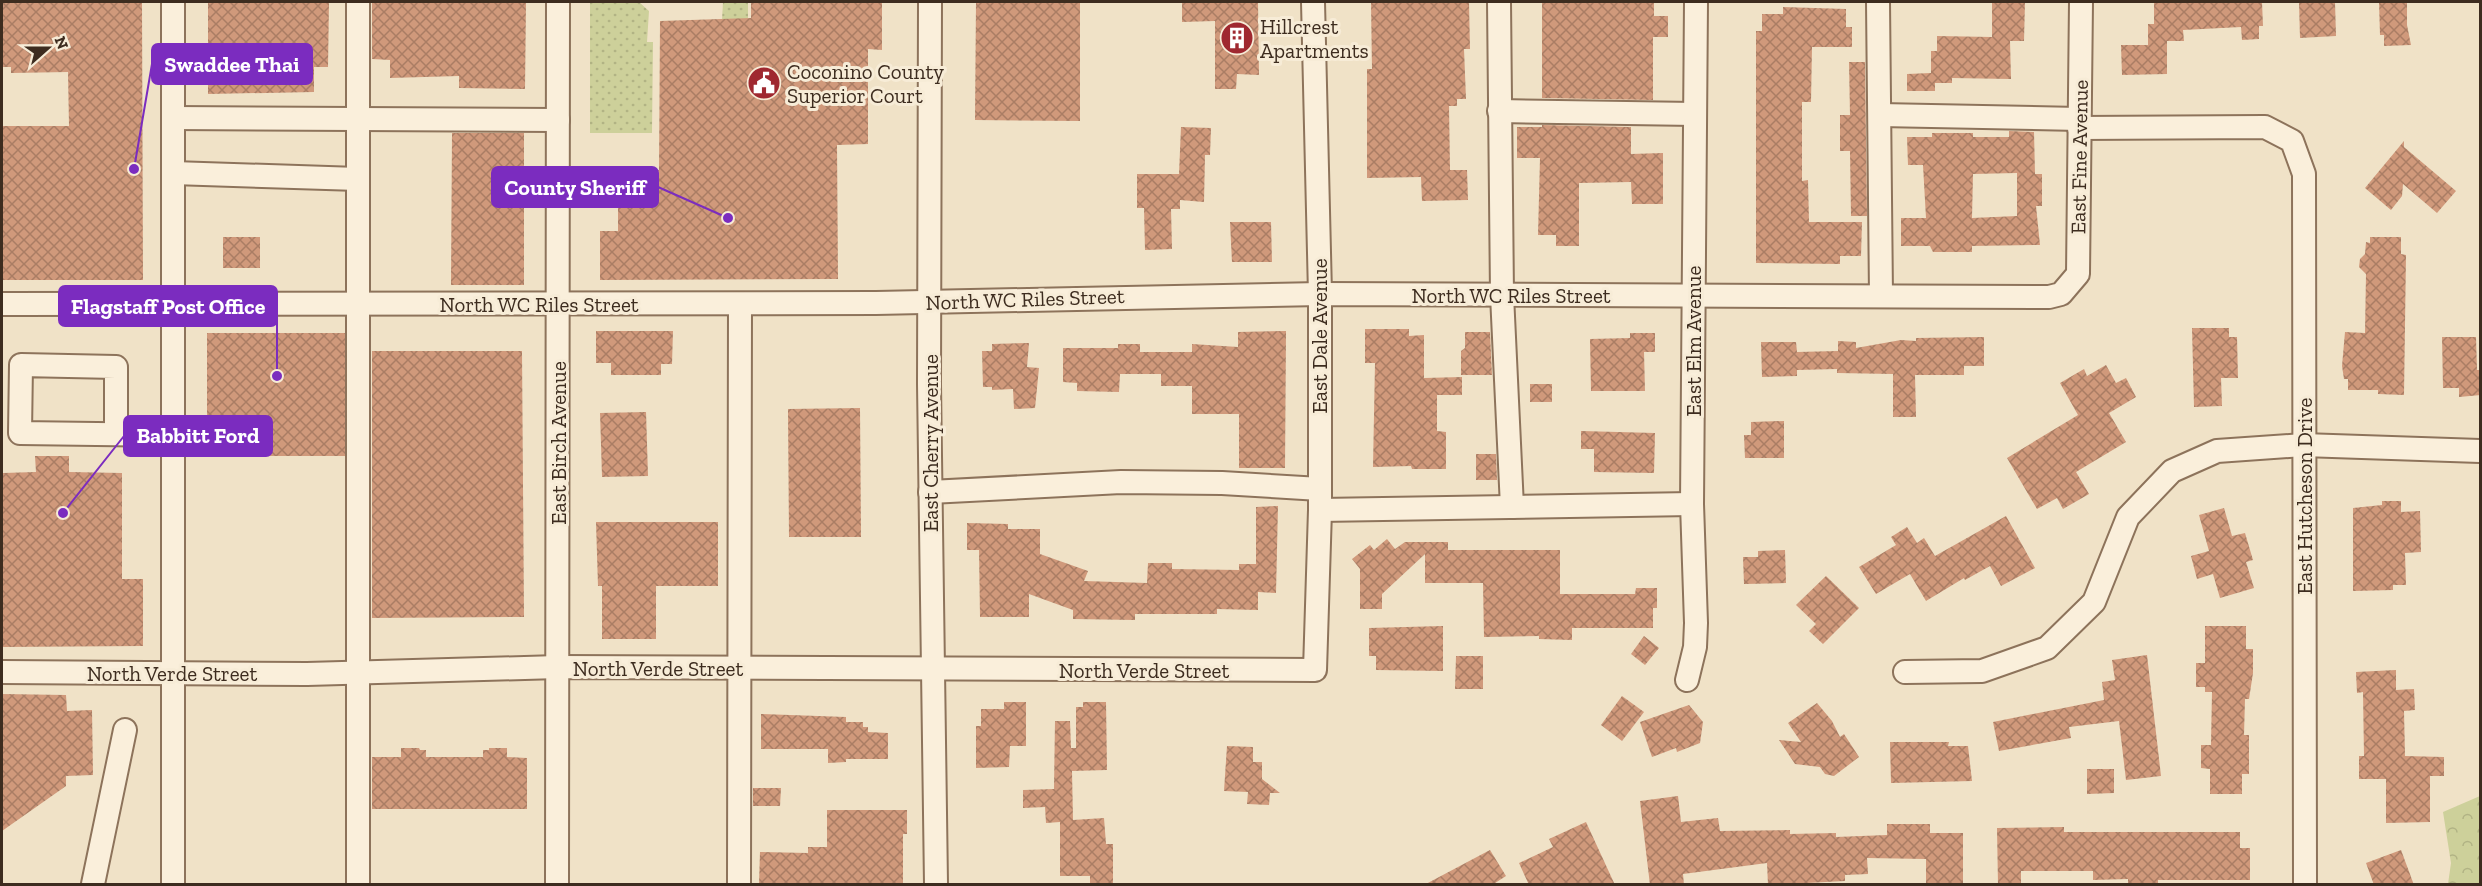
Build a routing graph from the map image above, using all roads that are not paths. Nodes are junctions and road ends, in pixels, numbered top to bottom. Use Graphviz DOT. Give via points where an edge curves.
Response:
graph roads {
  1 [pos="173,2"];
  2 [pos="358,2"];
  3 [pos="558,2"];
  4 [pos="930,2"];
  5 [pos="1313,2"];
  6 [pos="1499,2"];
  7 [pos="1696,2"];
  8 [pos="1878,2"];
  9 [pos="2081,2"];
  10 [pos="1499,111"];
  11 [pos="1695,114"];
  12 [pos="1880,115"];
  13 [pos="173,118"];
  14 [pos="358,118"];
  15 [pos="558,120"];
  16 [pos="2079,123"];
  17 [pos="173,173"];
  18 [pos="358,179"];
  19 [pos="1320,294"];
  20 [pos="1502,295"];
  21 [pos="1693,295"];
  22 [pos="1881,296"];
  23 [pos="2049,297"];
  24 [pos="173,302"];
  25 [pos="930,302"];
  26 [pos="2,304"];
  27 [pos="558,304"];
  28 [pos="740,304"];
  29 [pos="357,305"];
  30 [pos="116,434"];
  31 [pos="173,435"];
  32 [pos="2303,445"];
  33 [pos="2481,451"];
  34 [pos="930,492"];
  35 [pos="1320,499"];
  36 [pos="1692,504"];
  37 [pos="1512,507"];
  38 [pos="558,668"];
  39 [pos="739,668"];
  40 [pos="932,670"];
  41 [pos="1315,670"];
  42 [pos="2,672"];
  43 [pos="1905,672"];
  44 [pos="173,673"];
  45 [pos="357,673"];
  46 [pos="1686,680"];
  47 [pos="124,730"];
  48 [pos="93,885"];
  49 [pos="173,885"];
  50 [pos="358,885"];
  51 [pos="557,885"];
  52 [pos="739,885"];
  53 [pos="936,885"];
  54 [pos="2305,885"];
  1 -- 13 [label="street"];
  2 -- 14 [label="street"];
  3 -- 15 [label="street, East Birch Avenue"];
  4 -- 25 [label="street, East Cherry Avenue"];
  5 -- 19 [label="street, East Dale Avenue"];
  6 -- 10 [label="street"];
  7 -- 11 [label="street, East Elm Avenue"];
  8 -- 12 [label="street"];
  9 -- 16 [label="street, East Fine Avenue"];
  10 -- 11 [label="street"];
  10 -- 20 [label="street"];
  11 -- 21 [label="street, East Elm Avenue"];
  12 -- 16 [label="street"];
  12 -- 22 [label="street"];
  13 -- 14 [label="street"];
  13 -- 17 [label="street"];
  14 -- 15 [label="street"];
  14 -- 18 [label="street"];
  15 -- 27 [label="street, East Birch Avenue"];
  16 -- 23 [label="street, East Fine Avenue" via="2078,274 2061,294"];
  16 -- 32 [label="street, East Hutcheson Drive" via="2265,126 2292,141 2304,174"];
  17 -- 18 [label="street"];
  17 -- 24 [label="street"];
  18 -- 29 [label="street"];
  19 -- 20 [label="street, North WC Riles Street"];
  19 -- 25 [label="street, North WC Riles Street"];
  19 -- 35 [label="street, East Dale Avenue"];
  20 -- 21 [label="street, North WC Riles Street"];
  20 -- 37 [label="street"];
  21 -- 22 [label="street, North WC Riles Street"];
  21 -- 36 [label="street, East Elm Avenue"];
  22 -- 23 [label="street, North WC Riles Street"];
  24 -- 26 [label="street, North WC Riles Street"];
  24 -- 29 [label="street, North WC Riles Street"];
  24 -- 31 [label="street"];
  25 -- 28 [label="street, North WC Riles Street"];
  25 -- 34 [label="street, East Cherry Avenue"];
  27 -- 28 [label="street, North WC Riles Street"];
  27 -- 29 [label="street, North WC Riles Street"];
  27 -- 38 [label="street, East Birch Avenue"];
  28 -- 39 [label="street"];
  29 -- 45 [label="street"];
  30 -- 30 [label="street" via="20,433 21,365 116,367"];
  30 -- 31 [label="street"];
  31 -- 44 [label="street"];
  32 -- 33 [label="street"];
  32 -- 43 [label="street" via="2217,451 2172,471 2128,517 2094,602 2047,648 1982,670"];
  32 -- 54 [label="street, East Hutcheson Drive"];
  34 -- 35 [label="street" via="1121,482 1222,483"];
  34 -- 40 [label="street, East Cherry Avenue"];
  35 -- 37 [label="street"];
  35 -- 41 [label="street, East Dale Avenue"];
  36 -- 37 [label="street"];
  36 -- 46 [label="street, East Elm Avenue" via="1696,623 1695,647"];
  38 -- 39 [label="street, North Verde Street"];
  38 -- 45 [label="street, North Verde Street"];
  38 -- 51 [label="street, East Birch Avenue"];
  39 -- 40 [label="street, North Verde Street"];
  39 -- 52 [label="street"];
  40 -- 41 [label="street, North Verde Street"];
  40 -- 53 [label="street, East Cherry Avenue"];
  42 -- 44 [label="street, North Verde Street"];
  44 -- 45 [label="street, North Verde Street"];
  44 -- 49 [label="street"];
  45 -- 50 [label="street"];
  47 -- 48 [label="street"];
}
